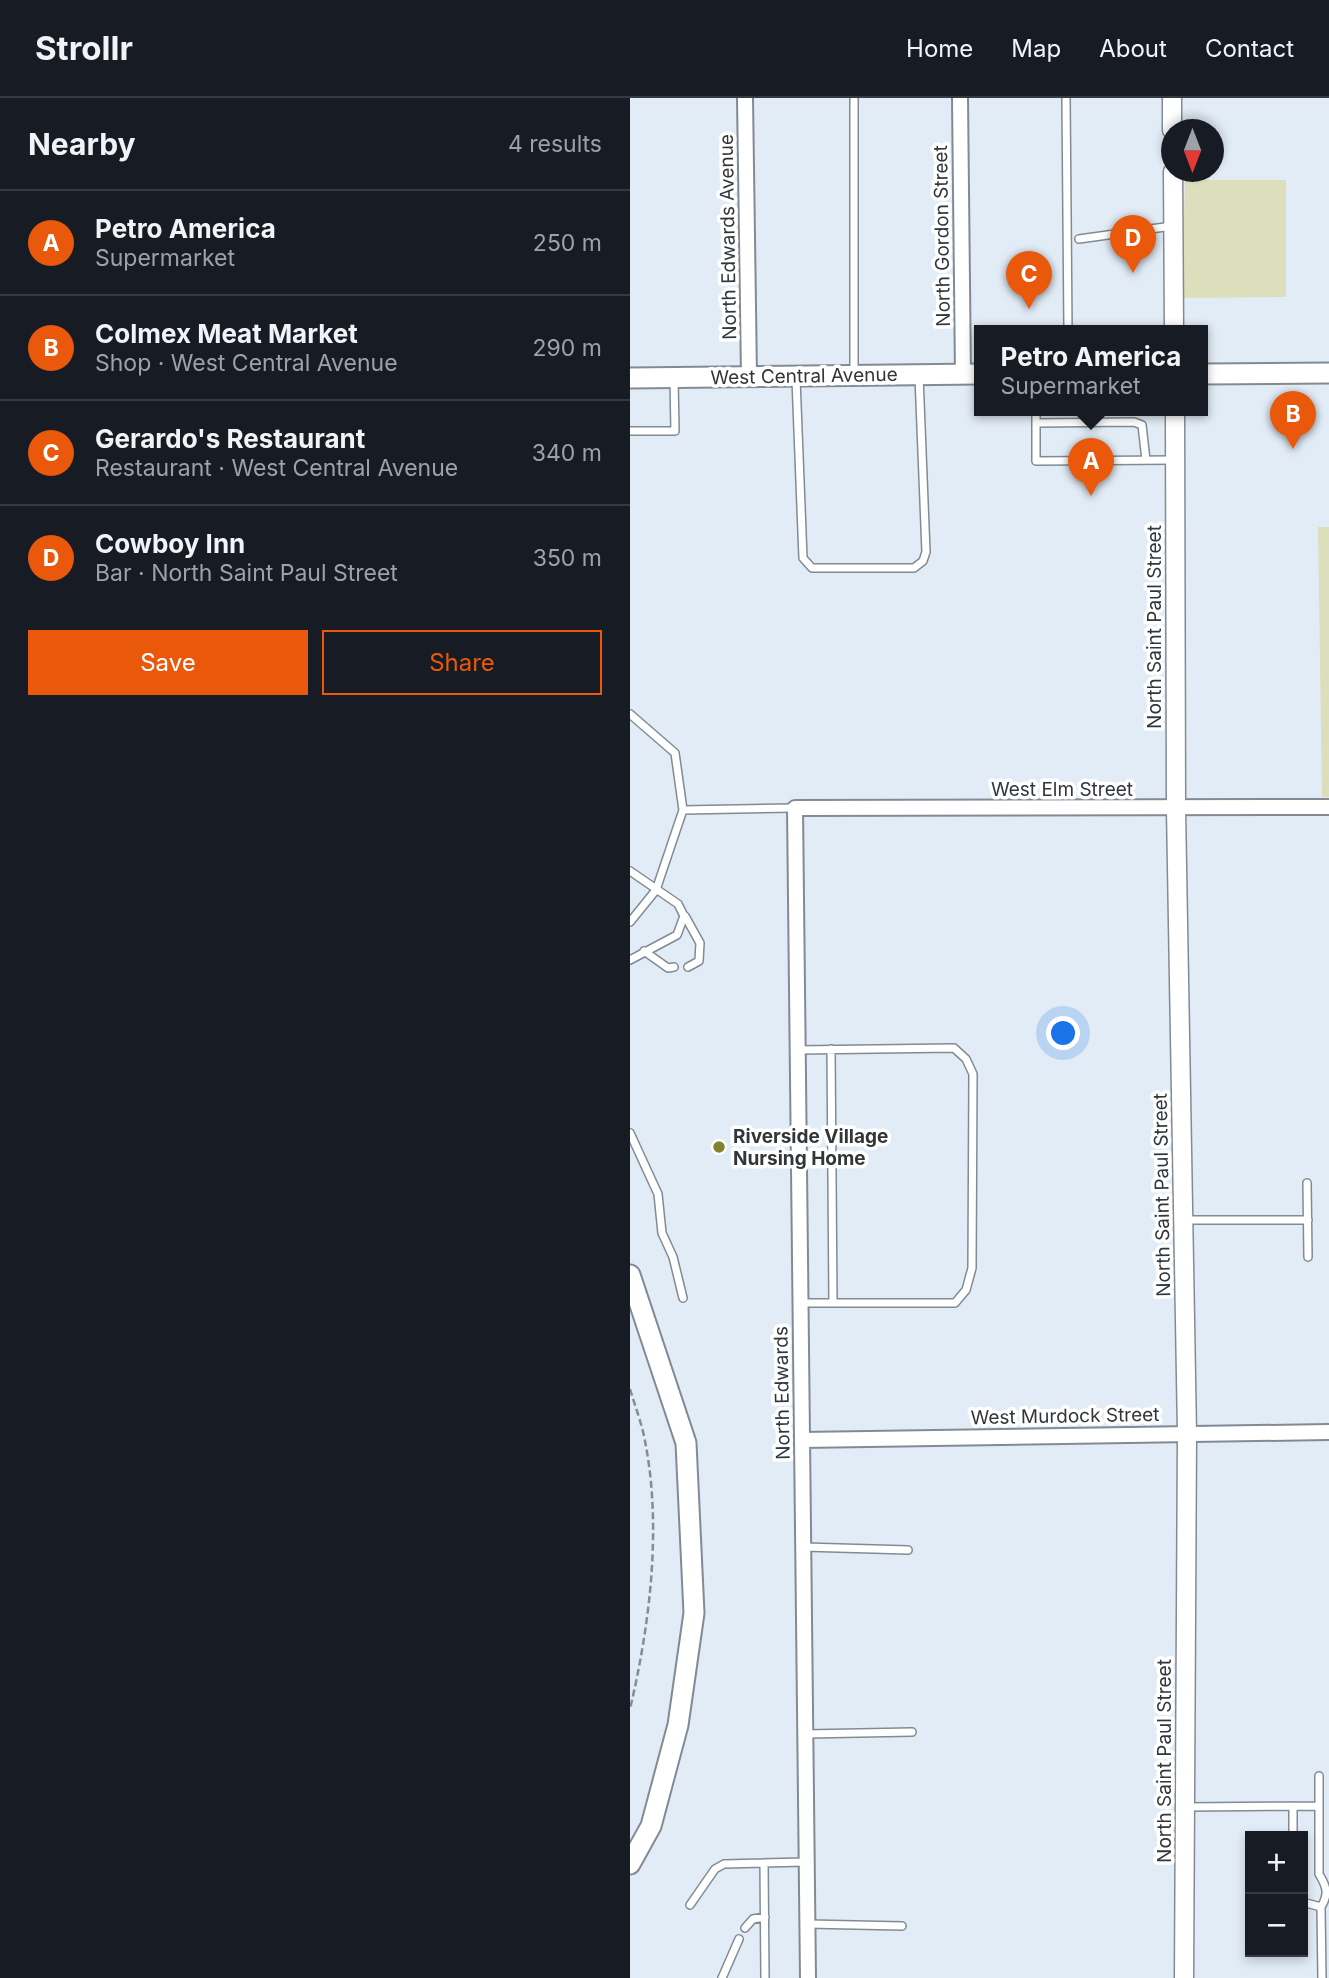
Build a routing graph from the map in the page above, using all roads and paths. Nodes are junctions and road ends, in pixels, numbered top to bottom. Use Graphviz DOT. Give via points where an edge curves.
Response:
graph roads {
  1 [pos="746,98"];
  2 [pos="854,98"];
  3 [pos="960,98"];
  4 [pos="1066,98"];
  5 [pos="1172,98"];
  6 [pos="1172,119"];
  7 [pos="1173,182"];
  8 [pos="1173,226"];
  9 [pos="1079,239"];
  10 [pos="1068,325"];
  11 [pos="1174,325"];
  12 [pos="1329,373"];
  13 [pos="971,374"];
  14 [pos="1208,374"];
  15 [pos="919,375"];
  16 [pos="749,376"];
  17 [pos="796,376"];
  18 [pos="854,376"];
  19 [pos="674,377"];
  20 [pos="630,378"];
  21 [pos="1036,416"];
  22 [pos="1175,416"];
  23 [pos="1036,423"];
  24 [pos="630,431"];
  25 [pos="1146,460"];
  26 [pos="1175,460"];
  27 [pos="630,714"];
  28 [pos="1329,807"];
  29 [pos="795,808"];
  30 [pos="1176,809"];
  31 [pos="683,810"];
  32 [pos="630,871"];
  33 [pos="656,890"];
  34 [pos="684,916"];
  35 [pos="630,922"];
  36 [pos="644,951"];
  37 [pos="630,960"];
  38 [pos="674,967"];
  39 [pos="688,967"];
  40 [pos="831,1049"];
  41 [pos="798,1050"];
  42 [pos="630,1133"];
  43 [pos="1307,1182"];
  44 [pos="1183,1220"];
  45 [pos="1308,1220"];
  46 [pos="1308,1257"];
  47 [pos="630,1275"];
  48 [pos="683,1298"];
  49 [pos="801,1303"];
  50 [pos="833,1303"];
  51 [pos="630,1389"];
  52 [pos="1329,1432"];
  53 [pos="1187,1433"];
  54 [pos="802,1440"];
  55 [pos="804,1547"];
  56 [pos="908,1550"];
  57 [pos="630,1709"];
  58 [pos="912,1732"];
  59 [pos="806,1734"];
  60 [pos="1319,1776"];
  61 [pos="1293,1806"];
  62 [pos="1319,1806"];
  63 [pos="1185,1807"];
  64 [pos="1293,1831"];
  65 [pos="807,1862"];
  66 [pos="764,1863"];
  67 [pos="630,1864"];
  68 [pos="1308,1904"];
  69 [pos="690,1905"];
  70 [pos="1321,1907"];
  71 [pos="765,1917"];
  72 [pos="1325,1918"];
  73 [pos="808,1924"];
  74 [pos="902,1926"];
  75 [pos="745,1928"];
  76 [pos="739,1939"];
  77 [pos="722,1978"];
  78 [pos="765,1978"];
  79 [pos="808,1978"];
  80 [pos="1184,1978"];
  81 [pos="1322,1978"];
  1 -- 16 [label="street, North Edwards Avenue"];
  2 -- 18 [label="lane"];
  3 -- 13 [label="street, North Gordon Street"];
  4 -- 10 [label="lane"];
  5 -- 6 [label="street"];
  7 -- 8 [label="street"];
  8 -- 9 [label="lane"];
  8 -- 11 [label="street"];
  12 -- 14 [label="main road"];
  13 -- 15 [label="main road, West Central Avenue"];
  15 -- 17 [label="lane" via="926,552 914,568 812,568 803,558"];
  15 -- 18 [label="main road, West Central Avenue"];
  16 -- 17 [label="main road, West Central Avenue"];
  16 -- 19 [label="main road, West Central Avenue"];
  17 -- 18 [label="main road, West Central Avenue"];
  19 -- 20 [label="main road, West Central Avenue"];
  19 -- 24 [label="lane" via="675,431"];
  21 -- 23 [label="lane"];
  22 -- 26 [label="street, North Saint Paul Street"];
  23 -- 25 [label="lane" via="1134,422 1145,431"];
  23 -- 25 [label="lane" via="1036,461"];
  25 -- 26 [label="lane"];
  26 -- 30 [label="street, North Saint Paul Street"];
  27 -- 31 [label="lane" via="675,753"];
  28 -- 30 [label="street, West Elm Street"];
  29 -- 30 [label="street, West Elm Street"];
  29 -- 31 [label="lane"];
  29 -- 41 [label="street, North Edwards"];
  30 -- 44 [label="street, North Saint Paul Street"];
  31 -- 33 [label="lane"];
  32 -- 33 [label="lane"];
  33 -- 34 [label="lane" via="678,904"];
  33 -- 35 [label="lane"];
  34 -- 36 [label="lane" via="677,935"];
  34 -- 39 [label="lane" via="701,943 699,961"];
  36 -- 37 [label="lane"];
  36 -- 38 [label="lane" via="668,968"];
  40 -- 41 [label="lane"];
  40 -- 50 [label="lane"];
  40 -- 50 [label="lane" via="954,1048 973,1074 972,1268 967,1290 955,1303"];
  41 -- 49 [label="street, North Edwards"];
  42 -- 48 [label="lane" via="658,1194 662,1233"];
  43 -- 45 [label="lane"];
  44 -- 45 [label="lane"];
  44 -- 53 [label="street, North Saint Paul Street"];
  45 -- 46 [label="lane"];
  47 -- 67 [label="main road" via="686,1443 694,1613 678,1725 651,1826"];
  49 -- 50 [label="lane"];
  49 -- 54 [label="street, North Edwards"];
  51 -- 57 [label="path" via="652,1483 650,1581 641,1663"];
  52 -- 53 [label="street, West Murdock Street"];
  53 -- 54 [label="street, West Murdock Street"];
  53 -- 63 [label="street, North Saint Paul Street"];
  54 -- 55 [label="street, North Edwards"];
  55 -- 56 [label="lane"];
  55 -- 59 [label="street, North Edwards"];
  58 -- 59 [label="lane"];
  59 -- 65 [label="street, North Edwards"];
  60 -- 62 [label="lane"];
  61 -- 62 [label="lane"];
  61 -- 63 [label="lane"];
  61 -- 64 [label="lane"];
  62 -- 70 [label="lane" via="1319,1874 1327,1886"];
  63 -- 80 [label="street, North Saint Paul Street"];
  65 -- 66 [label="lane"];
  65 -- 73 [label="street, North Edwards"];
  66 -- 69 [label="lane" via="724,1864 715,1869"];
  66 -- 71 [label="lane"];
  68 -- 70 [label="lane"];
  70 -- 72 [label="lane"];
  71 -- 75 [label="lane" via="753,1919"];
  71 -- 78 [label="lane"];
  72 -- 81 [label="lane"];
  73 -- 74 [label="lane"];
  73 -- 79 [label="street, North Edwards"];
  76 -- 77 [label="lane"];
}
